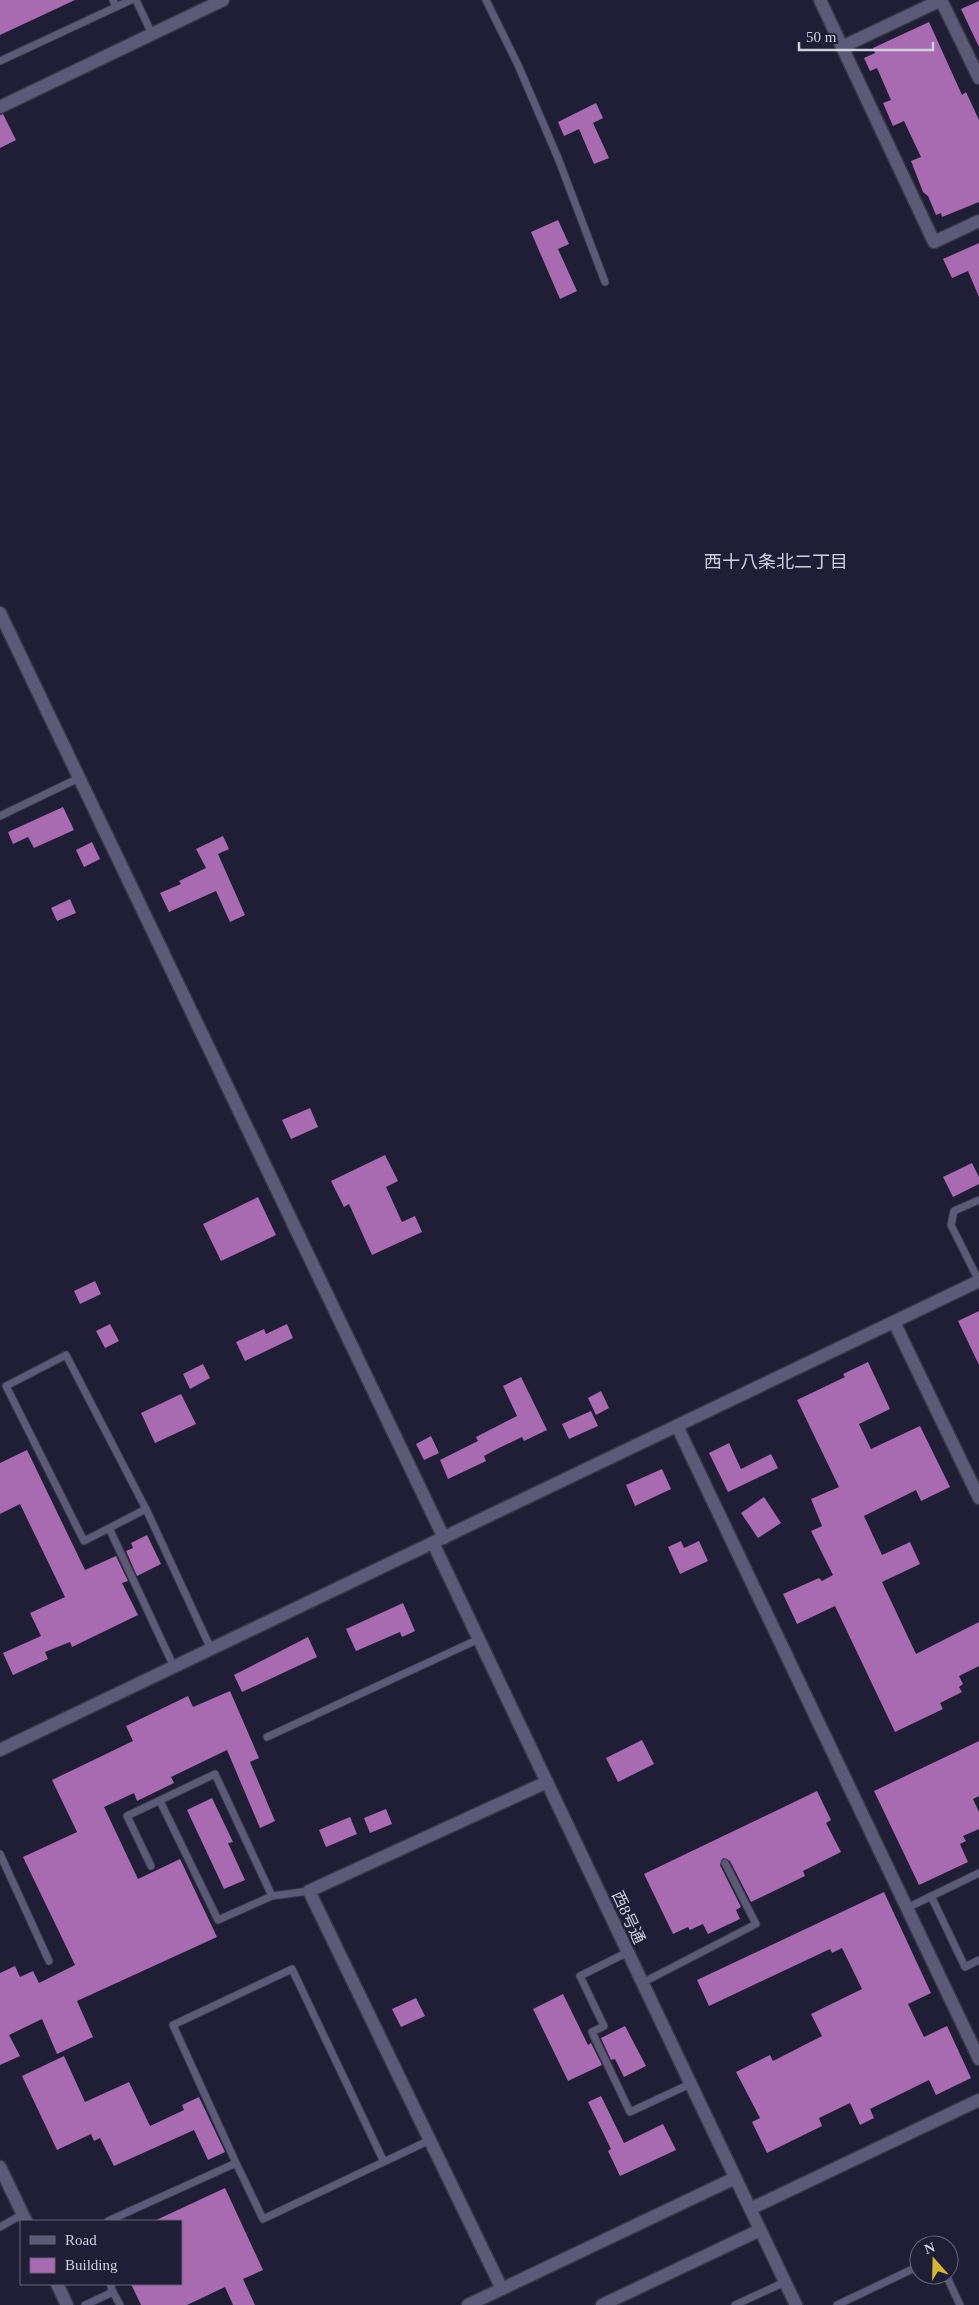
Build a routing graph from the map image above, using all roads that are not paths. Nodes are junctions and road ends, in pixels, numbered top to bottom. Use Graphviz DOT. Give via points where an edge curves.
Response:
graph roads {
  1 [pos="131,0"];
  2 [pos="136,0"];
  3 [pos="223,0"];
  4 [pos="486,0"];
  5 [pos="820,0"];
  6 [pos="941,0"];
  7 [pos="115,3"];
  8 [pos="152,34"];
  9 [pos="842,47"];
  10 [pos="0,61"];
  11 [pos="979,78"];
  12 [pos="0,107"];
  13 [pos="979,221"];
  14 [pos="605,282"];
  15 [pos="0,613"];
  16 [pos="79,778"];
  17 [pos="0,816"];
  18 [pos="979,1200"];
  19 [pos="979,1281"];
  20 [pos="894,1322"];
  21 [pos="677,1426"];
  22 [pos="979,1498"];
  23 [pos="146,1509"];
  24 [pos="109,1528"];
  25 [pos="439,1540"];
  26 [pos="479,1639"];
  27 [pos="211,1649"];
  28 [pos="174,1667"];
  29 [pos="267,1737"];
  30 [pos="0,1750"];
  31 [pos="546,1782"];
  32 [pos="160,1801"];
  33 [pos="0,1854"];
  34 [pos="725,1863"];
  35 [pos="151,1866"];
  36 [pos="979,1873"];
  37 [pos="309,1891"];
  38 [pos="272,1896"];
  39 [pos="931,1896"];
  40 [pos="907,1908"];
  41 [pos="628,1952"];
  42 [pos="979,1960"];
  43 [pos="49,1961"];
  44 [pos="642,1983"];
  45 [pos="979,2059"];
  46 [pos="690,2084"];
  47 [pos="979,2100"];
  48 [pos="430,2140"];
  49 [pos="384,2162"];
  50 [pos="236,2163"];
  51 [pos="0,2167"];
  52 [pos="734,2178"];
  53 [pos="750,2210"];
  54 [pos="25,2218"];
  55 [pos="110,2220"];
  56 [pos="0,2227"];
  57 [pos="760,2230"];
  58 [pos="909,2271"];
  59 [pos="785,2282"];
  60 [pos="57,2285"];
  61 [pos="110,2285"];
  62 [pos="951,2285"];
  63 [pos="502,2289"];
  64 [pos="113,2292"];
  65 [pos="620,2301"];
  66 [pos="67,2305"];
  67 [pos="85,2305"];
  68 [pos="120,2305"];
  69 [pos="468,2305"];
  70 [pos="602,2305"];
  71 [pos="735,2305"];
  72 [pos="796,2305"];
  73 [pos="836,2305"];
  74 [pos="960,2305"];
  1 -- 7 [label="lane"];
  2 -- 8 [label="lane"];
  3 -- 8 [label="street"];
  4 -- 14 [label="lane" via="558,158"];
  5 -- 9 [label="street"];
  6 -- 9 [label="street"];
  6 -- 11 [label="street"];
  7 -- 10 [label="lane"];
  8 -- 12 [label="street"];
  9 -- 13 [label="street" via="934,242"];
  15 -- 16 [label="street, 西8号通"];
  16 -- 17 [label="lane"];
  16 -- 25 [label="street, 西8号通"];
  18 -- 19 [label="lane" via="954,1211 951,1225"];
  19 -- 20 [label="street"];
  20 -- 21 [label="street"];
  20 -- 22 [label="street"];
  21 -- 25 [label="street"];
  21 -- 40 [label="street"];
  23 -- 24 [label="lane"];
  23 -- 24 [label="lane" via="66,1356 6,1386 84,1540"];
  23 -- 27 [label="lane"];
  24 -- 28 [label="lane"];
  25 -- 26 [label="street, 西8号通"];
  25 -- 27 [label="street"];
  26 -- 29 [label="lane"];
  26 -- 31 [label="street, 西8号通"];
  27 -- 28 [label="street"];
  28 -- 30 [label="street"];
  31 -- 37 [label="street"];
  31 -- 41 [label="street, 西8号通"];
  32 -- 35 [label="lane" via="127,1816"];
  32 -- 38 [label="lane" via="218,1920"];
  32 -- 38 [label="lane" via="215,1774"];
  33 -- 43 [label="lane"];
  34 -- 44 [label="lane" via="756,1924"];
  36 -- 39 [label="lane"];
  37 -- 38 [label="lane"];
  37 -- 48 [label="street"];
  39 -- 40 [label="lane"];
  39 -- 42 [label="lane" via="965,1967"];
  40 -- 45 [label="street"];
  41 -- 44 [label="street, 西8号通"];
  41 -- 46 [label="lane" via="580,1976 604,2026 592,2032 630,2112"];
  44 -- 46 [label="street, 西8号通"];
  46 -- 52 [label="street, 西8号通"];
  47 -- 53 [label="street"];
  48 -- 49 [label="lane"];
  48 -- 63 [label="street"];
  49 -- 50 [label="lane" via="263,2219"];
  49 -- 50 [label="lane" via="292,1969 173,2025"];
  50 -- 55 [label="lane"];
  51 -- 54 [label="street"];
  52 -- 53 [label="street, 西8号通"];
  52 -- 63 [label="street"];
  53 -- 57 [label="street, 西8号通"];
  54 -- 56 [label="lane"];
  57 -- 59 [label="street, 西8号通"];
  57 -- 65 [label="street"];
  58 -- 73 [label="lane"];
  59 -- 71 [label="lane"];
  59 -- 72 [label="street, 西8号通"];
  60 -- 66 [label="street"];
  61 -- 64 [label="lane"];
  62 -- 74 [label="lane"];
  63 -- 69 [label="street"];
  64 -- 67 [label="lane"];
  64 -- 68 [label="lane"];
  65 -- 70 [label="street"];
}
